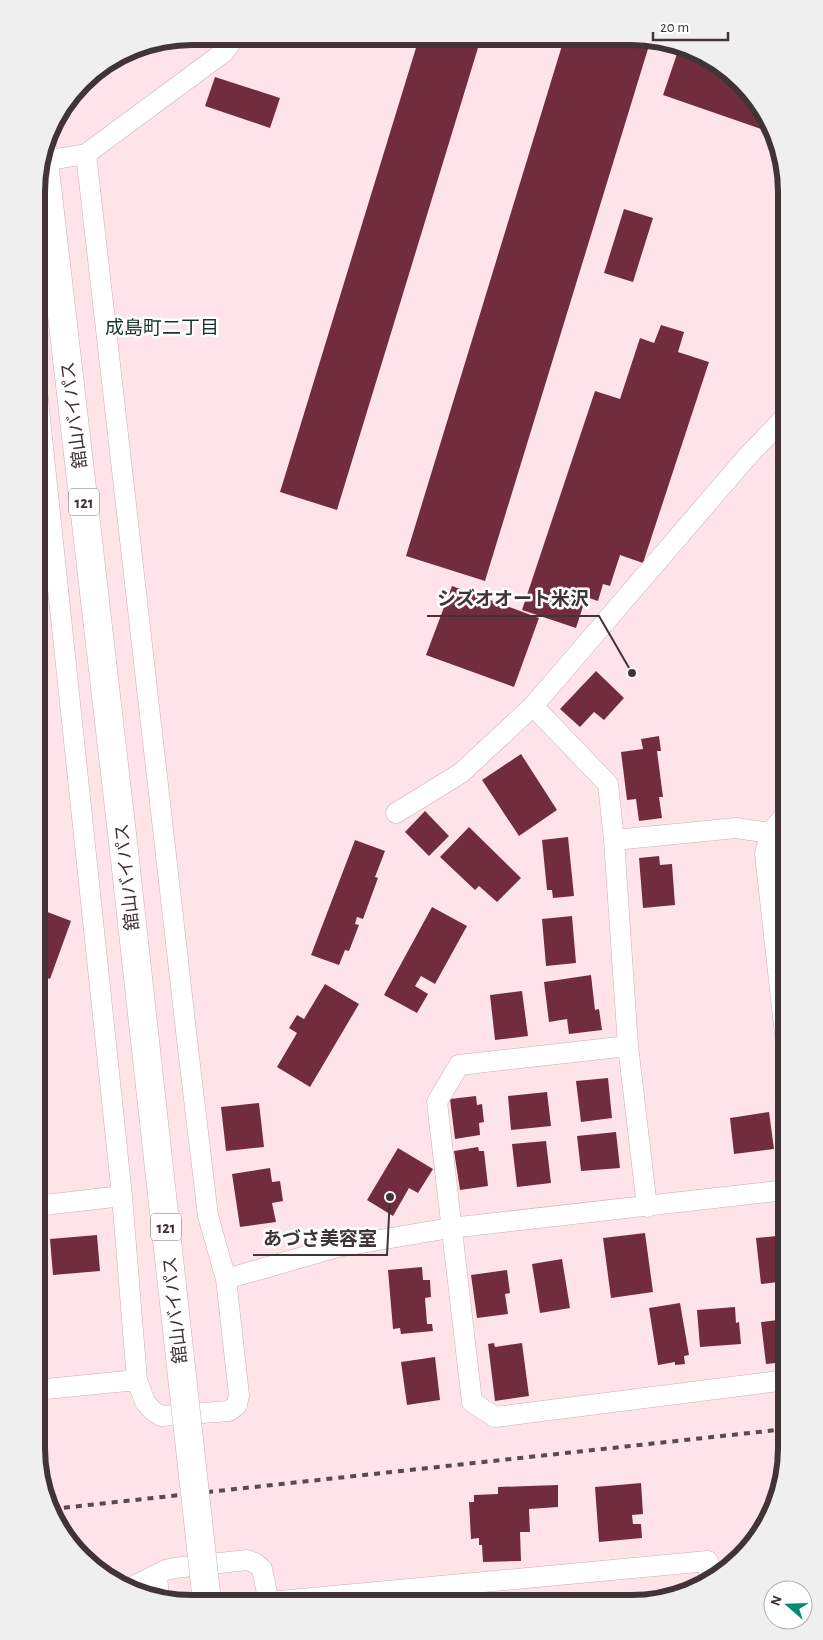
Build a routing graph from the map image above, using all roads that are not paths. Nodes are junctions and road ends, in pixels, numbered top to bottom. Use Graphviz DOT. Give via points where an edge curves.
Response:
graph roads {
  1 [pos="229,45"];
  2 [pos="86,154"];
  3 [pos="49,158"];
  4 [pos="45,184"];
  5 [pos="778,424"];
  6 [pos="45,466"];
  7 [pos="533,706"];
  8 [pos="396,813"];
  9 [pos="778,824"];
  10 [pos="770,833"];
  11 [pos="614,840"];
  12 [pos="778,977"];
  13 [pos="628,1046"];
  14 [pos="778,1191"];
  15 [pos="122,1196"];
  16 [pos="45,1205"];
  17 [pos="647,1207"];
  18 [pos="450,1228"];
  19 [pos="226,1279"];
  20 [pos="137,1380"];
  21 [pos="778,1381"];
  22 [pos="45,1389"];
  23 [pos="709,1572"];
  24 [pos="157,1575"];
  25 [pos="138,1584"];
  26 [pos="158,1591"];
  27 [pos="206,1595"];
  28 [pos="268,1595"];
  29 [pos="342,1595"];
  1 -- 2 [label="street" via="224,52"];
  2 -- 3 [label="street"];
  2 -- 19 [label="street" via="188,1057 208,1216"];
  4 -- 27 [label="highway, 舘山バイパス / 121, bridge" via="124,851"];
  5 -- 7 [label="street"];
  6 -- 15 [label="street"];
  7 -- 8 [label="street" via="461,773"];
  7 -- 11 [label="street" via="608,784"];
  9 -- 10 [label="street"];
  10 -- 11 [label="street" via="736,828"];
  10 -- 12 [label="street" via="765,854"];
  11 -- 13 [label="street"];
  13 -- 17 [label="street"];
  13 -- 18 [label="street" via="460,1065 437,1102"];
  14 -- 17 [label="street"];
  15 -- 16 [label="street"];
  15 -- 20 [label="street"];
  17 -- 18 [label="street"];
  18 -- 19 [label="street" via="338,1246"];
  18 -- 21 [label="street" via="472,1402 495,1417"];
  19 -- 20 [label="street" via="240,1395 237,1405 229,1411 162,1416 145,1402"];
  20 -- 22 [label="street"];
  23 -- 29 [label="street" via="708,1560"];
  24 -- 25 [label="street"];
  24 -- 26 [label="street"];
  24 -- 28 [label="street" via="174,1568 247,1560 262,1569"];
}
